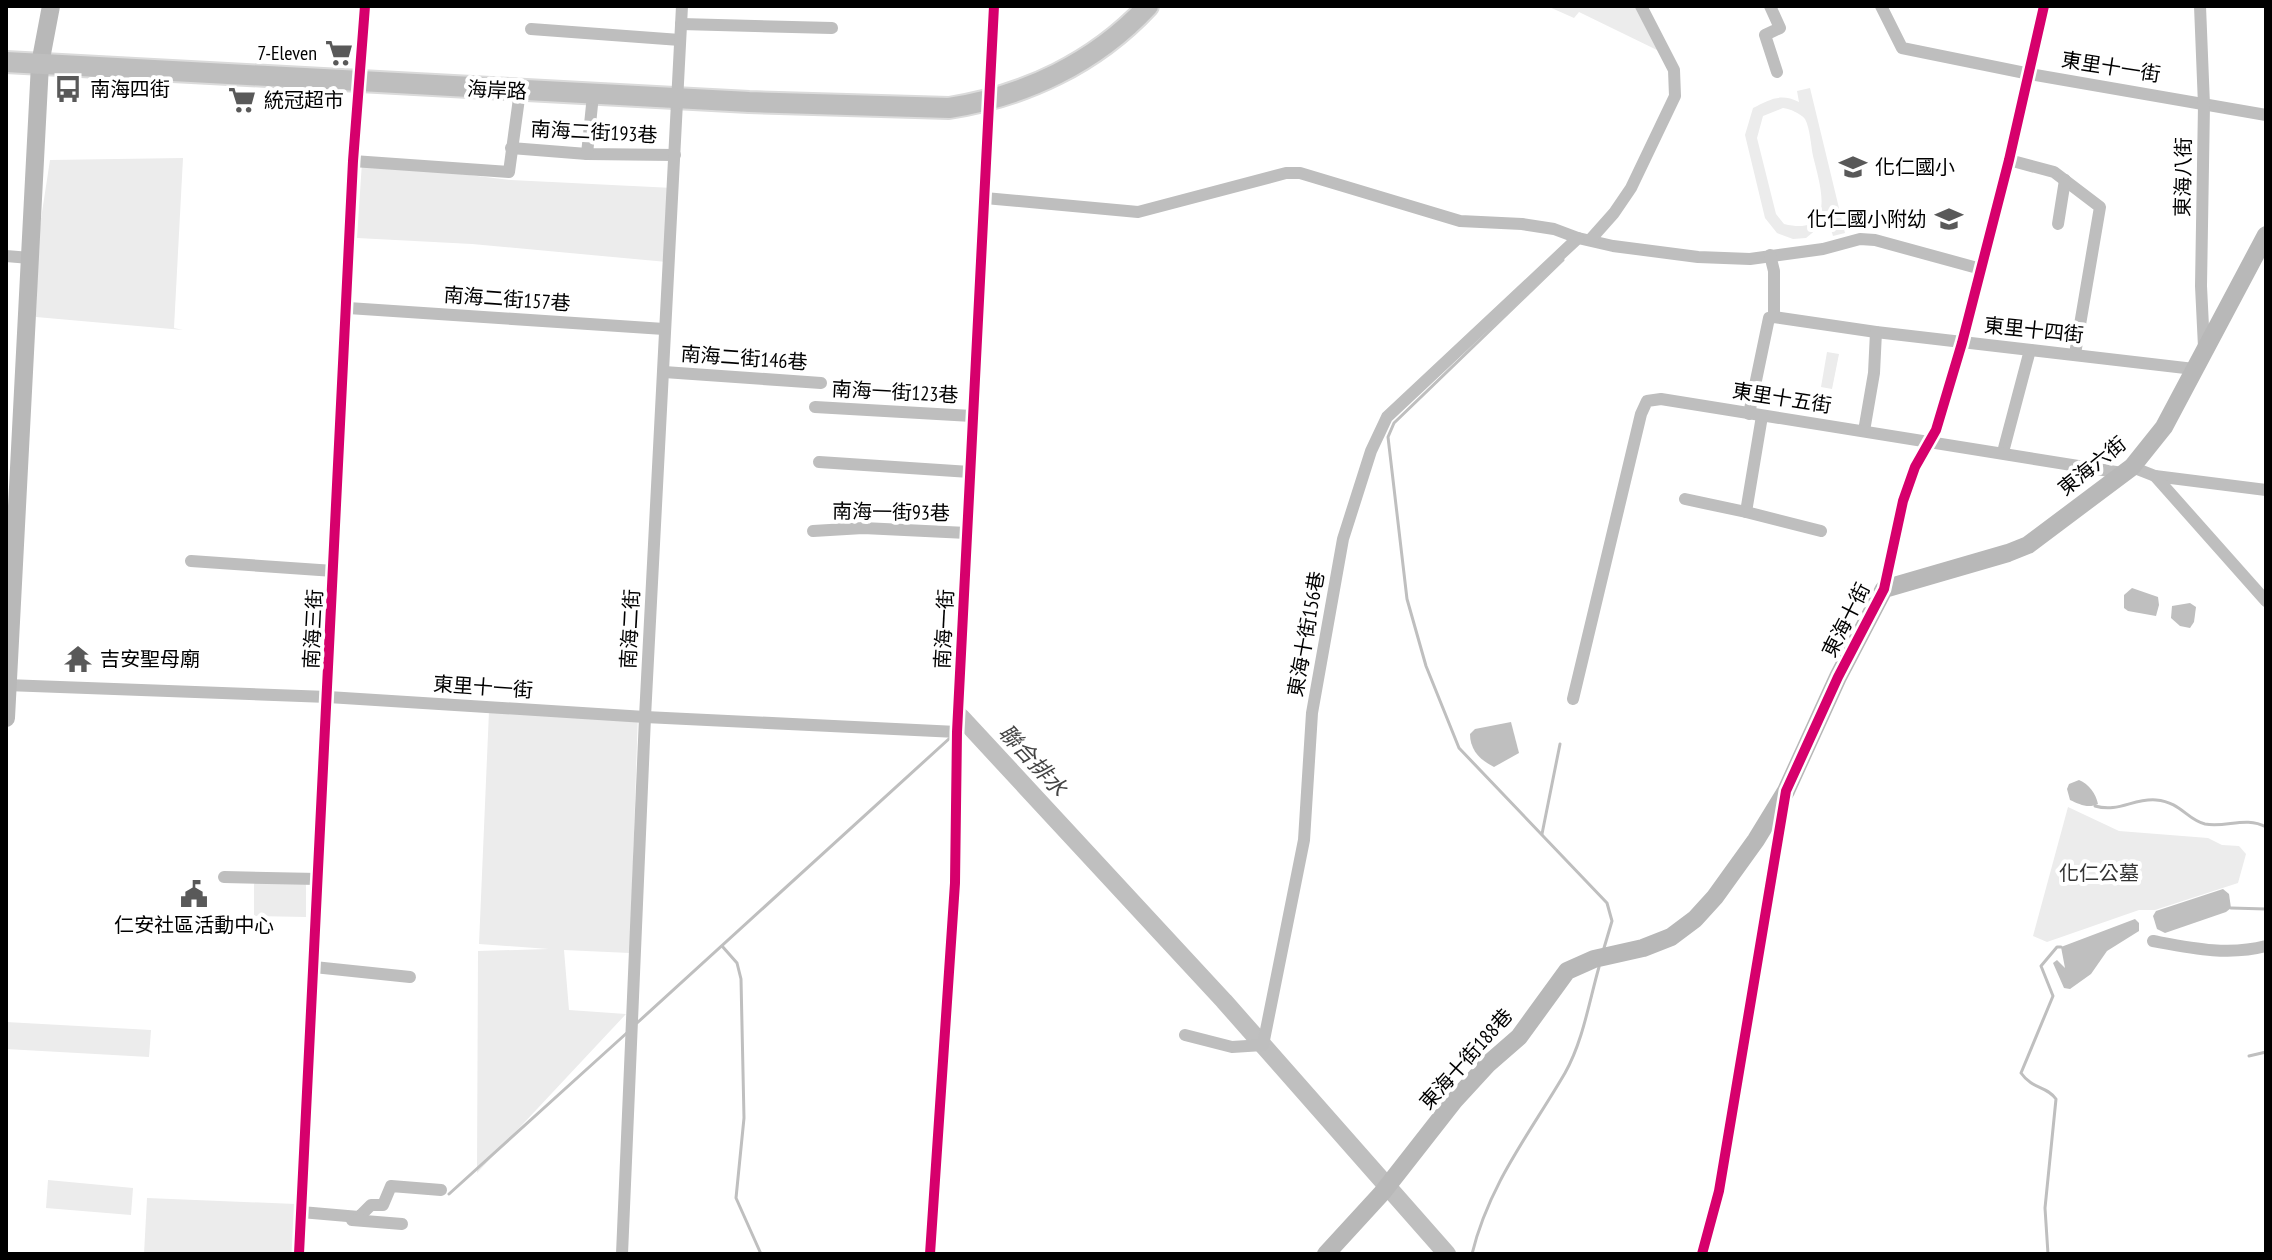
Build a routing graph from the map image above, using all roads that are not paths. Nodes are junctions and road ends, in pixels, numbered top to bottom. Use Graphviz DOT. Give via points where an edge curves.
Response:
graph roads {
  1 [pos="51,6"];
  2 [pos="365,6"];
  3 [pos="682,6"];
  4 [pos="994,6"];
  5 [pos="1148,6"];
  6 [pos="1641,6"];
  7 [pos="1770,6"];
  8 [pos="1881,6"];
  9 [pos="2044,6"];
  10 [pos="2200,6"];
  11 [pos="681,24"];
  12 [pos="832,28"];
  13 [pos="531,29"];
  14 [pos="680,40"];
  15 [pos="6,62"];
  16 [pos="40,64"];
  17 [pos="1777,72"];
  18 [pos="2030,74"];
  19 [pos="360,82"];
  20 [pos="520,91"];
  21 [pos="593,95"];
  22 [pos="678,97"];
  23 [pos="992,98"];
  24 [pos="2204,105"];
  25 [pos="2266,115"];
  26 [pos="511,148"];
  27 [pos="587,154"];
  28 [pos="675,155"];
  29 [pos="2009,160"];
  30 [pos="353,161"];
  31 [pos="2065,180"];
  32 [pos="985,198"];
  33 [pos="2058,224"];
  34 [pos="2266,235"];
  35 [pos="1584,239"];
  36 [pos="1770,255"];
  37 [pos="6,256"];
  38 [pos="30,258"];
  39 [pos="1981,269"];
  40 [pos="348,308"];
  41 [pos="1774,317"];
  42 [pos="664,329"];
  43 [pos="1876,332"];
  44 [pos="1962,343"];
  45 [pos="2204,349"];
  46 [pos="2030,350"];
  47 [pos="2075,354"];
  48 [pos="2194,369"];
  49 [pos="664,372"];
  50 [pos="821,383"];
  51 [pos="815,407"];
  52 [pos="1756,415"];
  53 [pos="972,416"];
  54 [pos="1864,431"];
  55 [pos="1931,442"];
  56 [pos="2003,452"];
  57 [pos="819,462"];
  58 [pos="2127,470"];
  59 [pos="970,472"];
  60 [pos="2155,476"];
  61 [pos="2266,490"];
  62 [pos="1685,499"];
  63 [pos="1746,512"];
  64 [pos="813,531"];
  65 [pos="1821,531"];
  66 [pos="967,533"];
  67 [pos="191,561"];
  68 [pos="334,571"];
  69 [pos="1884,589"];
  70 [pos="2266,601"];
  71 [pos="7,685"];
  72 [pos="328,697"];
  73 [pos="1573,699"];
  74 [pos="645,717"];
  75 [pos="6,718"];
  76 [pos="957,732"];
  77 [pos="1786,791"];
  78 [pos="224,877"];
  79 [pos="318,879"];
  80 [pos="2153,941"];
  81 [pos="2266,946"];
  82 [pos="314,967"];
  83 [pos="410,977"];
  84 [pos="1185,1035"];
  85 [pos="441,1190"];
  86 [pos="301,1214"];
  87 [pos="402,1224"];
  88 [pos="299,1254"];
  89 [pos="622,1254"];
  90 [pos="930,1254"];
  91 [pos="1326,1254"];
  92 [pos="1702,1254"];
  1 -- 16 [label="street"];
  2 -- 19 [label="street, 南海三街"];
  3 -- 11 [label="street, 南海二街"];
  4 -- 23 [label="street, 南海一街"];
  5 -- 23 [label="main road, 海岸路" via="1073,66"];
  6 -- 35 [label="street" via="1674,70 1675,96 1631,188 1614,213"];
  7 -- 17 [label="street" via="1780,28 1765,35"];
  8 -- 18 [label="street, 東里十一街" via="1902,48"];
  9 -- 18 [label="street, 東海十街"];
  10 -- 24 [label="street, 東海八街"];
  11 -- 12 [label="street"];
  11 -- 14 [label="street, 南海二街"];
  13 -- 14 [label="street"];
  14 -- 22 [label="street, 南海二街"];
  15 -- 16 [label="main road, 海岸路"];
  16 -- 19 [label="main road, 海岸路"];
  16 -- 38 [label="street"];
  18 -- 24 [label="street, 東里十一街"];
  18 -- 29 [label="street, 東海十街"];
  19 -- 20 [label="main road, 海岸路"];
  19 -- 30 [label="street, 南海三街"];
  20 -- 21 [label="main road, 海岸路"];
  20 -- 26 [label="street"];
  21 -- 22 [label="main road, 海岸路"];
  21 -- 27 [label="street"];
  22 -- 23 [label="main road, 海岸路" via="920,109"];
  22 -- 28 [label="street, 南海二街"];
  23 -- 32 [label="street, 南海一街"];
  24 -- 25 [label="street, 東里十一街"];
  24 -- 45 [label="street, 東海八街"];
  26 -- 27 [label="street, 南海二街193巷"];
  26 -- 30 [label="street" via="509,172"];
  27 -- 28 [label="street, 南海二街193巷"];
  28 -- 42 [label="street, 南海二街"];
  29 -- 31 [label="street"];
  29 -- 39 [label="street, 東海十街"];
  30 -- 40 [label="street, 南海三街"];
  31 -- 33 [label="street"];
  31 -- 47 [label="street" via="2100,207"];
  32 -- 35 [label="street" via="1138,212 1271,175 1300,173 1460,221 1522,224"];
  32 -- 53 [label="street, 南海一街"];
  34 -- 45 [label="street, 東海六街"];
  35 -- 36 [label="street" via="1698,257"];
  35 -- 84 [label="street, 東海十街156巷" via="1387,417 1343,539 1312,713 1304,840 1263,1045 1232,1047"];
  36 -- 39 [label="street" via="1860,239"];
  36 -- 41 [label="street"];
  37 -- 38 [label="street"];
  38 -- 71 [label="street"];
  39 -- 44 [label="street, 東海十街"];
  40 -- 42 [label="street, 南海二街157巷"];
  40 -- 68 [label="street, 南海三街"];
  41 -- 43 [label="street, 東里十四街"];
  41 -- 52 [label="street" via="1769,318"];
  42 -- 49 [label="street, 南海二街"];
  43 -- 44 [label="street, 東里十四街"];
  43 -- 54 [label="street"];
  44 -- 46 [label="street, 東里十四街"];
  44 -- 55 [label="street, 東海十街"];
  45 -- 48 [label="street, 東海六街"];
  46 -- 47 [label="street, 東里十四街"];
  46 -- 56 [label="street"];
  47 -- 48 [label="street, 東里十四街"];
  48 -- 58 [label="street, 東海六街" via="2164,427"];
  49 -- 50 [label="street, 南海二街146巷"];
  49 -- 74 [label="street, 南海二街"];
  51 -- 53 [label="street, 南海一街123巷"];
  52 -- 54 [label="street, 東里十五街"];
  52 -- 63 [label="street"];
  52 -- 73 [label="street, 東里十五街" via="1661,399 1643,405"];
  53 -- 59 [label="street, 南海一街"];
  54 -- 55 [label="street, 東里十五街"];
  55 -- 56 [label="street, 東里十五街"];
  55 -- 69 [label="street, 東海十街" via="1903,501"];
  56 -- 58 [label="street, 東里十五街"];
  57 -- 59 [label="street"];
  58 -- 60 [label="street, 東里十五街"];
  58 -- 69 [label="street, 東海六街" via="2028,545"];
  59 -- 66 [label="street, 南海一街"];
  60 -- 61 [label="street, 東里十五街"];
  60 -- 70 [label="street"];
  62 -- 63 [label="street"];
  63 -- 65 [label="street"];
  64 -- 66 [label="street, 南海一街93巷"];
  66 -- 76 [label="street, 南海一街"];
  67 -- 68 [label="street"];
  68 -- 72 [label="street, 南海三街"];
  69 -- 77 [label="street, 東海十街"];
  71 -- 72 [label="street, 東里十一街"];
  71 -- 75 [label="street"];
  72 -- 74 [label="street, 東里十一街"];
  72 -- 79 [label="street, 南海三街"];
  74 -- 76 [label="street, 東里十一街"];
  74 -- 89 [label="street, 南海二街"];
  76 -- 90 [label="street, 南海一街" via="955,883"];
  77 -- 91 [label="street, 東海十街188巷" via="1695,919 1657,944 1567,971 1519,1037 1454,1101 1388,1187"];
  77 -- 92 [label="street, 東海十街" via="1719,1191"];
  78 -- 79 [label="street"];
  79 -- 82 [label="street, 南海三街"];
  80 -- 81 [label="street" via="2217,951"];
  82 -- 83 [label="street"];
  82 -- 86 [label="street, 南海三街"];
  85 -- 86 [label="street" via="391,1186 383,1205 371,1205 359,1217"];
  86 -- 87 [label="street"];
  86 -- 88 [label="street, 南海三街"];
}
